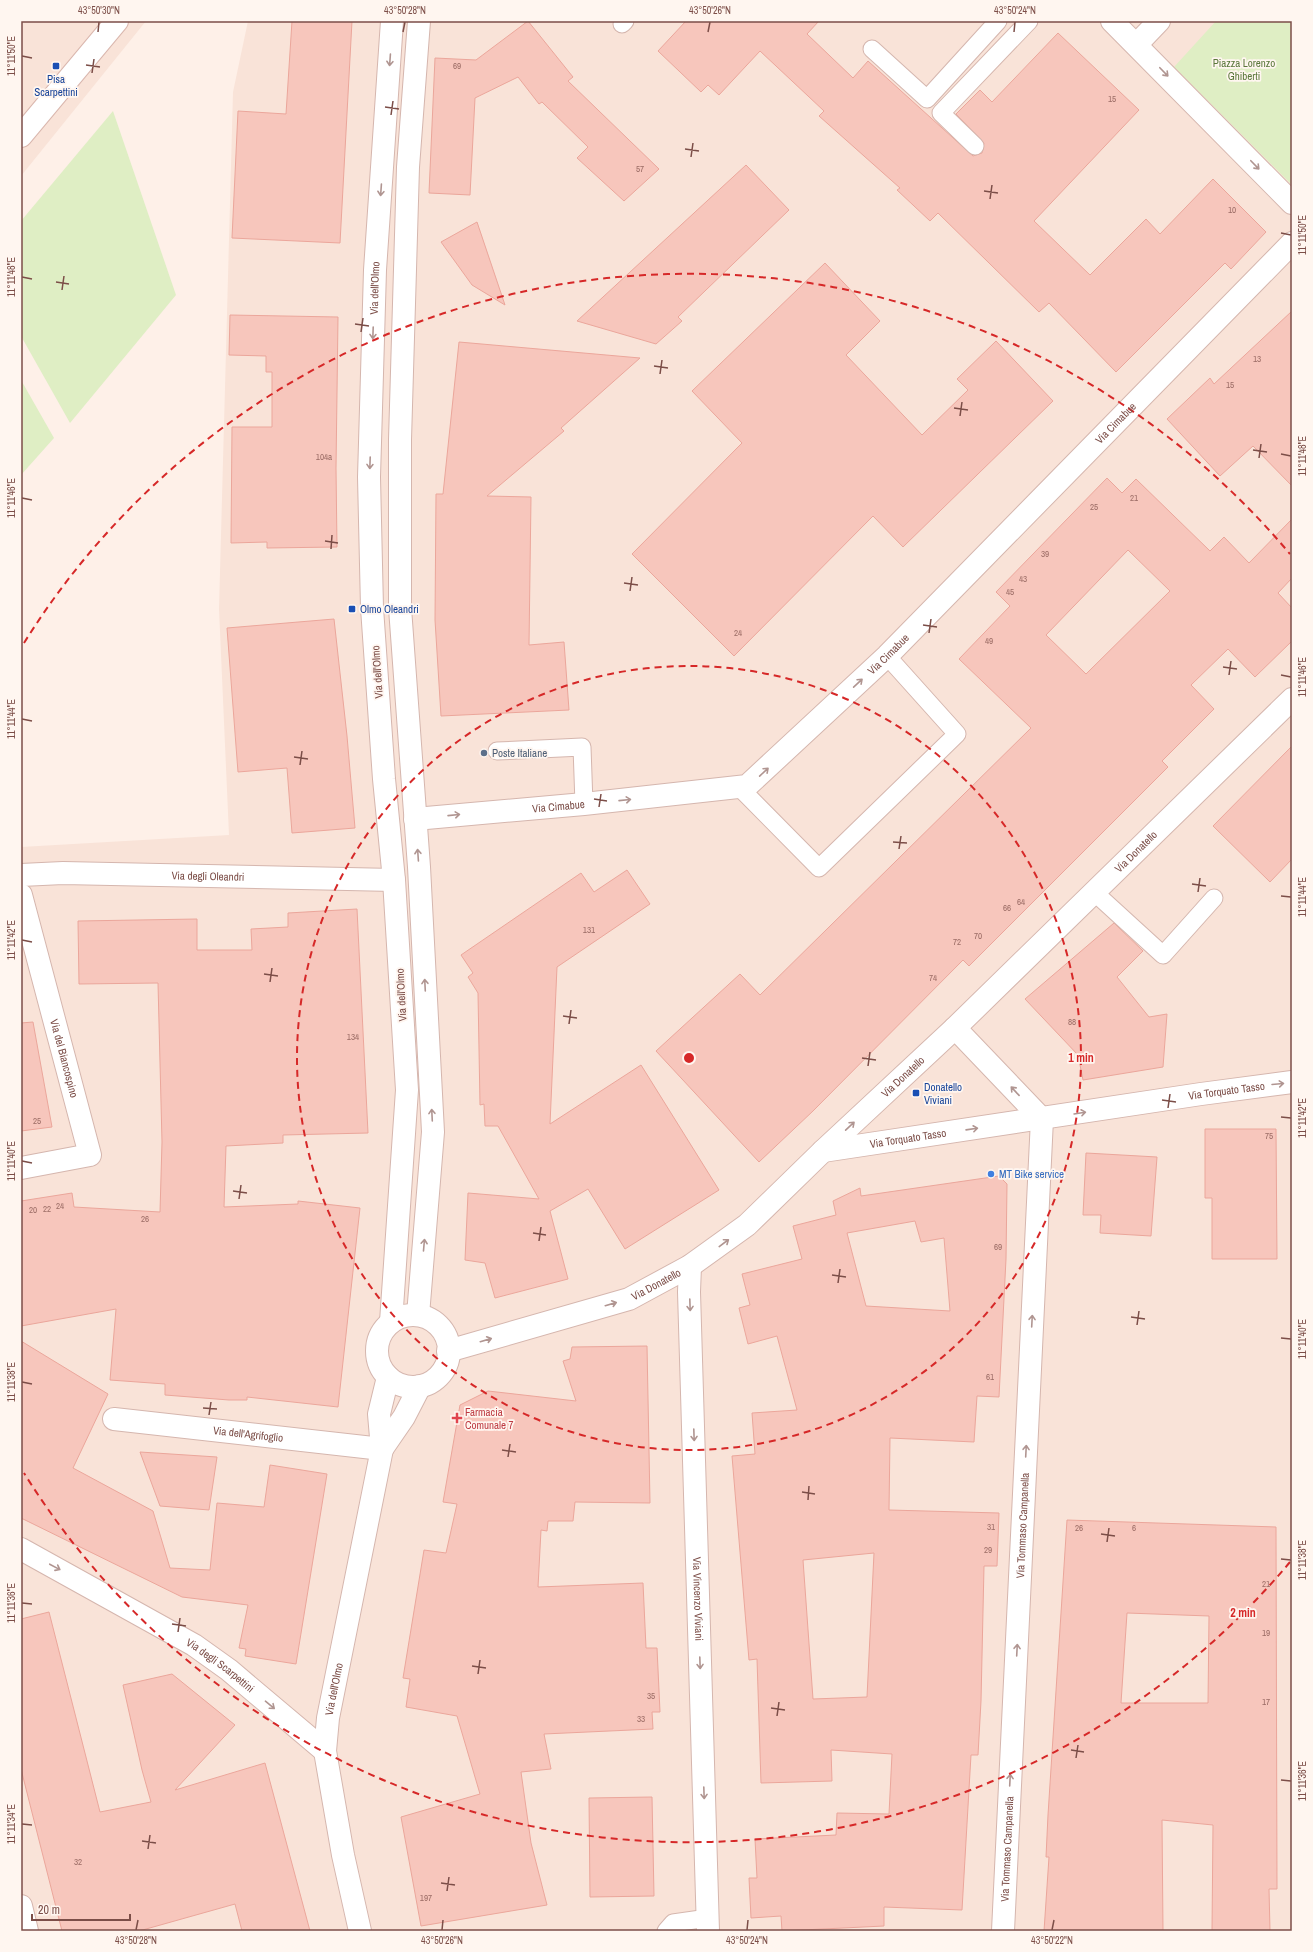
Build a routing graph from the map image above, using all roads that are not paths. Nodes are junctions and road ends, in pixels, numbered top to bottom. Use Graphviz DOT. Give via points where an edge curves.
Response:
graph roads {
  1 [pos="117,21"];
  2 [pos="392,21"];
  3 [pos="419,21"];
  4 [pos="998,21"];
  5 [pos="1029,21"];
  6 [pos="1112,21"];
  7 [pos="1159,21"];
  8 [pos="1137,44"];
  9 [pos="872,49"];
  10 [pos="21,136"];
  11 [pos="975,146"];
  12 [pos="1292,203"];
  13 [pos="1292,244"];
  14 [pos="886,656"];
  15 [pos="1292,699"];
  16 [pos="497,751"];
  17 [pos="740,788"];
  18 [pos="584,804"];
  19 [pos="415,819"];
  20 [pos="21,875"];
  21 [pos="394,880"];
  22 [pos="1094,892"];
  23 [pos="21,895"];
  24 [pos="1214,898"];
  25 [pos="955,1028"];
  26 [pos="1292,1082"];
  27 [pos="1042,1119"];
  28 [pos="823,1151"];
  29 [pos="21,1168"];
  30 [pos="690,1266"];
  31 [pos="418,1315"];
  32 [pos="391,1322"];
  33 [pos="448,1351"];
  34 [pos="388,1377"];
  35 [pos="420,1386"];
  36 [pos="114,1418"];
  37 [pos="382,1449"];
  38 [pos="21,1549"];
  39 [pos="325,1751"];
  40 [pos="21,1906"];
  41 [pos="708,1924"];
  42 [pos="27,1931"];
  43 [pos="360,1931"];
  44 [pos="666,1931"];
  45 [pos="1003,1931"];
  1 -- 10 [label="street"];
  2 -- 21 [label="street, Via dell'Olmo, one-way" via="375,270 369,477 372,608"];
  3 -- 19 [label="street" via="408,167 400,440 400,608"];
  4 -- 9 [label="lane" via="927,100"];
  5 -- 11 [label="lane" via="941,113"];
  6 -- 8 [label="street"];
  7 -- 8 [label="street"];
  8 -- 12 [label="street, one-way"];
  13 -- 14 [label="street, Via Cimabue"];
  17 -- 14 [label="street, Via Cimabue, one-way" via="758,777"];
  14 -- 17 [label="lane" via="957,734 819,868"];
  15 -- 22 [label="street, Via Donatello"];
  16 -- 18 [label="lane" via="582,747"];
  18 -- 17 [label="street, Via Cimabue, one-way"];
  19 -- 18 [label="street, Via Cimabue, one-way"];
  31 -- 19 [label="street, one-way" via="433,1132"];
  20 -- 21 [label="street, Via degli Oleandri" via="63,873"];
  21 -- 32 [label="street, Via dell'Olmo" via="407,1090"];
  22 -- 24 [label="lane" via="1163,955"];
  22 -- 25 [label="street, Via Donatello"];
  23 -- 29 [label="street, Via del Biancospino" via="90,1155"];
  27 -- 25 [label="street, one-way"];
  28 -- 25 [label="street, Via Donatello, one-way"];
  27 -- 26 [label="street, Via Torquato Tasso, one-way"];
  28 -- 27 [label="street, Via Torquato Tasso, one-way"];
  45 -- 27 [label="street, Via Tommaso Campanella, one-way"];
  30 -- 28 [label="street, Via Donatello, one-way" via="747,1225"];
  33 -- 30 [label="street, Via Donatello, one-way" via="628,1299"];
  30 -- 41 [label="street, Via Vincenzo Viviani, one-way"];
  31 -- 32 [label="street" via="402,1316"];
  31 -- 33 [label="street" via="437,1324 444,1333"];
  32 -- 34 [label="street" via="383,1331 377,1355 380,1367"];
  33 -- 35 [label="street" via="445,1365 439,1375 431,1382"];
  34 -- 35 [label="street" via="398,1384"];
  34 -- 37 [label="street, Via dell'Olmo" via="379,1414"];
  35 -- 37 [label="street, Via dell'Olmo" via="404,1417"];
  36 -- 37 [label="street, Via dell'Agrifoglio"];
  37 -- 39 [label="street, Via dell'Olmo" via="328,1718"];
  38 -- 39 [label="street, Via degli Scarpettini, one-way" via="194,1645 229,1670"];
  39 -- 43 [label="street, Via dell'Olmo" via="343,1855"];
  40 -- 42 [label="street"];
  41 -- 44 [label="lane" via="673,1923"];
}
